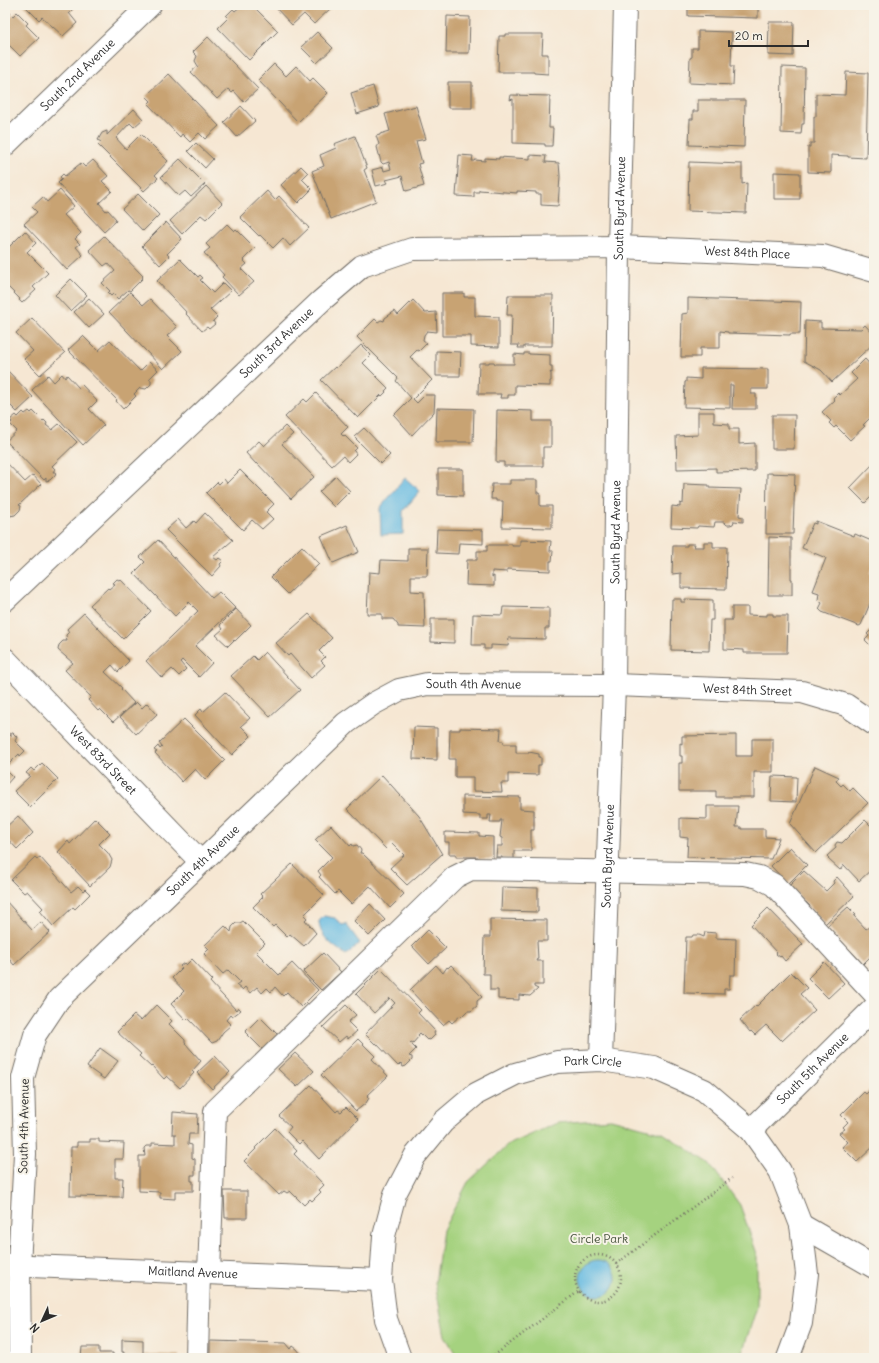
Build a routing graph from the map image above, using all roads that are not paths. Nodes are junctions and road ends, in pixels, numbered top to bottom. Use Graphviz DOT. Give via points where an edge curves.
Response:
graph roads {
  1 [pos="150,5"];
  2 [pos="625,5"];
  3 [pos="5,146"];
  4 [pos="619,247"];
  5 [pos="874,271"];
  6 [pos="5,600"];
  7 [pos="5,659"];
  8 [pos="614,685"];
  9 [pos="874,724"];
  10 [pos="201,862"];
  11 [pos="608,872"];
  12 [pos="874,993"];
  13 [pos="874,1008"];
  14 [pos="600,1060"];
  15 [pos="751,1130"];
  16 [pos="801,1225"];
  17 [pos="12,1265"];
  18 [pos="874,1267"];
  19 [pos="204,1273"];
  20 [pos="381,1280"];
  21 [pos="20,1358"];
  22 [pos="197,1358"];
  23 [pos="400,1358"];
  24 [pos="788,1358"];
  1 -- 3 [label="street, South 2nd Avenue"];
  2 -- 4 [label="street, South Byrd Avenue"];
  4 -- 5 [label="street, West 84th Place" via="823,256"];
  4 -- 6 [label="street, South 3rd Avenue" via="412,249 362,266 321,301"];
  4 -- 8 [label="street, South Byrd Avenue"];
  7 -- 10 [label="street, West 83rd Street"];
  8 -- 9 [label="street, West 84th Street" via="802,692 846,705"];
  8 -- 10 [label="street, South 4th Avenue" via="427,684 399,690 346,723"];
  8 -- 11 [label="street, South Byrd Avenue"];
  10 -- 17 [label="street, South 4th Avenue" via="59,999 35,1035 23,1078 25,1154"];
  11 -- 12 [label="street" via="760,876 774,885"];
  11 -- 14 [label="street, South Byrd Avenue"];
  11 -- 19 [label="street" via="471,869 455,877 215,1111"];
  13 -- 15 [label="street, South 5th Avenue"];
  14 -- 15 [label="street, Park Circle" via="654,1068 704,1090"];
  14 -- 20 [label="street, Park Circle" via="557,1062 515,1074 476,1094 443,1122 415,1156 395,1194 384,1236"];
  15 -- 16 [label="street, Park Circle" via="780,1170"];
  16 -- 18 [label="street"];
  16 -- 24 [label="street, Park Circle" via="807,1274 801,1323"];
  17 -- 19 [label="street, Maitland Avenue"];
  17 -- 21 [label="street, South 4th Avenue"];
  19 -- 20 [label="street, Maitland Avenue"];
  19 -- 22 [label="street"];
  20 -- 23 [label="street, Park Circle" via="386,1319"];
}
